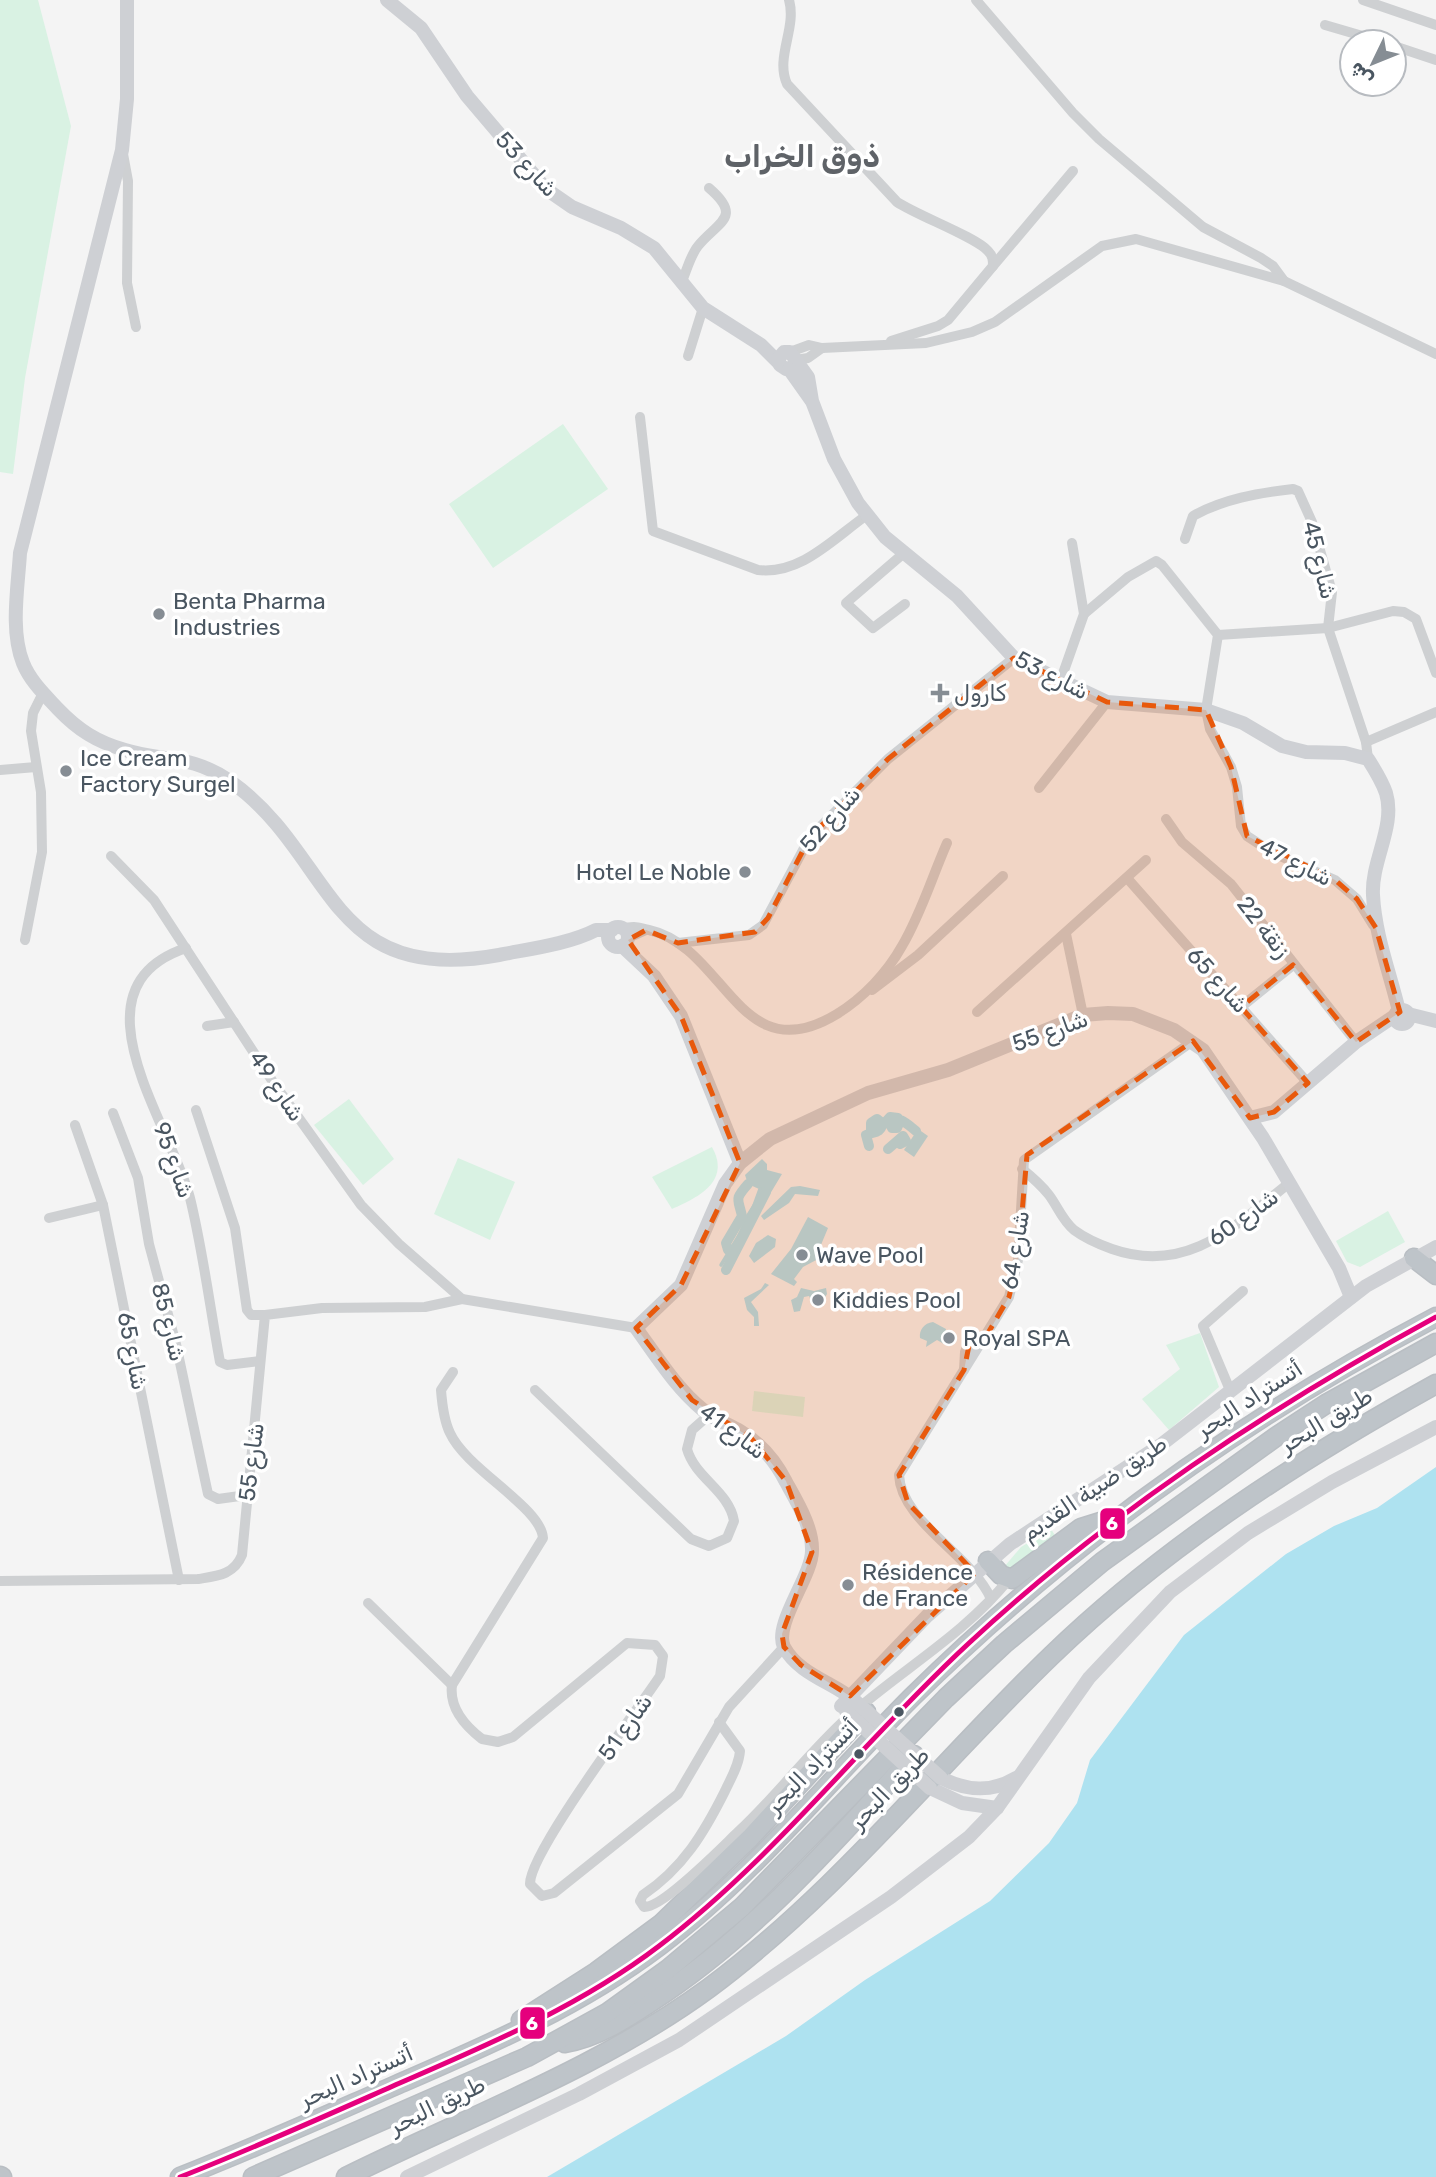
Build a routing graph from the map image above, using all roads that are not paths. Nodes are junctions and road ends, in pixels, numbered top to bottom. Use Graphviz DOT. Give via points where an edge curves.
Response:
graph roads {
  1 [pos="127,0"];
  2 [pos="387,0"];
  3 [pos="789,0"];
  4 [pos="976,0"];
  5 [pos="1363,0"];
  6 [pos="1325,25"];
  7 [pos="1436,25"];
  8 [pos="1338,29"];
  9 [pos="1408,51"];
  10 [pos="1436,60"];
  11 [pos="122,150"];
  12 [pos="1073,171"];
  13 [pos="709,188"];
  14 [pos="993,267"];
  15 [pos="682,281"];
  16 [pos="1284,281"];
  17 [pos="704,308"];
  18 [pos="136,327"];
  19 [pos="884,344"];
  20 [pos="822,348"];
  21 [pos="1436,354"];
  22 [pos="688,356"];
  23 [pos="792,359"];
  24 [pos="812,401"];
  25 [pos="640,416"];
  26 [pos="867,515"];
  27 [pos="1185,539"];
  28 [pos="1072,542"];
  29 [pos="904,553"];
  30 [pos="905,604"];
  31 [pos="1084,614"];
  32 [pos="1328,628"];
  33 [pos="1218,635"];
  34 [pos="1009,654"];
  35 [pos="1436,673"];
  36 [pos="1060,682"];
  37 [pos="43,693"];
  38 [pos="1107,702"];
  39 [pos="1206,710"];
  40 [pos="1436,712"];
  41 [pos="1366,742"];
  42 [pos="1368,759"];
  43 [pos="36,766"];
  44 [pos="0,770"];
  45 [pos="1039,788"];
  46 [pos="1166,820"];
  47 [pos="947,843"];
  48 [pos="111,856"];
  49 [pos="1146,860"];
  50 [pos="1003,876"];
  51 [pos="1127,878"];
  52 [pos="1376,928"];
  53 [pos="1066,934"];
  54 [pos="620,937"];
  55 [pos="25,940"];
  56 [pos="678,943"];
  57 [pos="186,948"];
  58 [pos="1293,965"];
  59 [pos="863,996"];
  60 [pos="1241,1007"];
  61 [pos="977,1012"];
  62 [pos="1083,1015"];
  63 [pos="1402,1017"];
  64 [pos="1432,1020"];
  65 [pos="234,1022"];
  66 [pos="207,1027"];
  67 [pos="1362,1038"];
  68 [pos="1193,1041"];
  69 [pos="1308,1083"];
  70 [pos="196,1110"];
  71 [pos="1274,1112"];
  72 [pos="113,1113"];
  73 [pos="1250,1118"];
  74 [pos="75,1125"];
  75 [pos="1263,1138"];
  76 [pos="740,1163"];
  77 [pos="1022,1169"];
  78 [pos="1288,1184"];
  79 [pos="103,1205"];
  80 [pos="49,1218"];
  81 [pos="1436,1247"];
  82 [pos="1413,1258"];
  83 [pos="1339,1268"];
  84 [pos="1436,1275"];
  85 [pos="1366,1286"];
  86 [pos="1243,1292"];
  87 [pos="1351,1297"];
  88 [pos="462,1298"];
  89 [pos="265,1315"];
  90 [pos="1436,1317"];
  91 [pos="636,1328"];
  92 [pos="1436,1343"];
  93 [pos="260,1361"];
  94 [pos="453,1372"];
  95 [pos="1436,1384"];
  96 [pos="535,1390"];
  97 [pos="1230,1390"];
  98 [pos="709,1415"];
  99 [pos="1436,1427"];
  100 [pos="247,1495"];
  101 [pos="1120,1517"];
  102 [pos="981,1567"];
  103 [pos="1009,1579"];
  104 [pos="179,1580"];
  105 [pos="0,1581"];
  106 [pos="991,1599"];
  107 [pos="369,1603"];
  108 [pos="784,1647"];
  109 [pos="452,1685"];
  110 [pos="853,1708"];
  111 [pos="719,1722"];
  112 [pos="910,1760"];
  113 [pos="1020,1775"];
  114 [pos="935,1783"];
  115 [pos="962,1803"];
  116 [pos="997,1808"];
  117 [pos="970,1836"];
  118 [pos="504,2038"];
  119 [pos="548,2047"];
  120 [pos="180,2177"];
  121 [pos="253,2177"];
  122 [pos="346,2177"];
  123 [pos="407,2177"];
  1 -- 11 [label="street"];
  2 -- 15 [label="street, شارع 53" via="421,28 467,96 547,189 572,207 654,248"];
  3 -- 14 [label="street" via="791,20 782,66 787,84 897,202 982,246 991,255"];
  4 -- 16 [label="street" via="1099,139 1203,227 1273,266"];
  5 -- 7 [label="street"];
  6 -- 8 [label="street"];
  9 -- 10 [label="street"];
  11 -- 18 [label="street" via="128,181 127,283"];
  11 -- 37 [label="street" via="20,553 19,649"];
  12 -- 14 [label="street"];
  13 -- 15 [label="street" via="724,204 724,221 696,249"];
  14 -- 19 [label="street" via="948,320"];
  15 -- 17 [label="street, شارع 53"];
  16 -- 19 [label="street" via="1148,242 1115,241 1078,261 995,322 949,339"];
  16 -- 21 [label="street"];
  17 -- 22 [label="street"];
  17 -- 23 [label="street, شارع 53"];
  19 -- 20 [label="street"];
  20 -- 23 [label="street"];
  20 -- 23 [label="street" via="809,345"];
  23 -- 24 [label="street, شارع 53"];
  23 -- 24 [label="street, شارع 53" via="808,377"];
  24 -- 26 [label="street, شارع 53" via="844,480"];
  25 -- 26 [label="street" via="653,531 774,572 805,560"];
  26 -- 29 [label="street, شارع 53"];
  27 -- 32 [label="street, شارع 45" via="1192,516 1204,510 1255,494 1296,490 1312,522 1332,592"];
  28 -- 31 [label="street"];
  29 -- 30 [label="street" via="846,603 873,628"];
  29 -- 34 [label="street, شارع 53" via="957,596"];
  31 -- 33 [label="street" via="1128,577 1156,561"];
  31 -- 36 [label="street"];
  32 -- 33 [label="street"];
  32 -- 35 [label="street" via="1392,611 1411,615"];
  32 -- 41 [label="street, شارع 45"];
  33 -- 39 [label="street"];
  34 -- 36 [label="street, شارع 53"];
  34 -- 56 [label="street, شارع 52" via="888,758 810,838 763,925 749,934"];
  36 -- 38 [label="street, شارع 53"];
  37 -- 43 [label="street" via="31,723"];
  37 -- 54 [label="street" via="79,730 99,742 186,760 229,781 264,811 346,919 376,941 418,957 471,960 604,928"];
  38 -- 39 [label="street, شارع 53"];
  38 -- 45 [label="street"];
  39 -- 42 [label="street, شارع 53" via="1243,723 1282,747"];
  39 -- 52 [label="street, شارع 47" via="1210,729 1231,767 1241,826 1247,836 1282,858 1335,880 1357,900"];
  40 -- 41 [label="street"];
  41 -- 42 [label="street, شارع 45"];
  42 -- 52 [label="street" via="1388,807 1374,878"];
  43 -- 44 [label="street"];
  43 -- 55 [label="street" via="42,852"];
  46 -- 58 [label="street, زنقة 22" via="1182,842 1231,884"];
  47 -- 59 [label="street" via="901,948"];
  48 -- 57 [label="street, شارع 49" via="154,900"];
  49 -- 51 [label="street"];
  50 -- 59 [label="street" via="918,956"];
  51 -- 53 [label="street"];
  51 -- 60 [label="street, شارع 65"];
  52 -- 63 [label="street"];
  53 -- 61 [label="street"];
  53 -- 62 [label="street"];
  54 -- 56 [label="street" via="646,930"];
  54 -- 76 [label="street" via="635,946 642,964 681,1016"];
  56 -- 59 [label="street" via="770,1029 803,1030 819,1025"];
  57 -- 65 [label="street, شارع 49"];
  57 -- 93 [label="street, شارع 95" via="168,954 138,982 129,1016 132,1045 190,1196 220,1362"];
  58 -- 60 [label="street"];
  58 -- 67 [label="street, زنقة 22"];
  60 -- 69 [label="street, شارع 65"];
  62 -- 68 [label="street, شارع 55" via="1133,1014"];
  62 -- 76 [label="street, شارع 55" via="948,1070 850,1100 770,1139"];
  63 -- 64 [label="street"];
  63 -- 67 [label="street"];
  65 -- 66 [label="street"];
  65 -- 88 [label="street, شارع 49" via="361,1205"];
  67 -- 69 [label="street"];
  68 -- 73 [label="street, شارع 55"];
  68 -- 77 [label="street" via="1027,1155"];
  69 -- 71 [label="street"];
  70 -- 89 [label="street" via="235,1228 247,1310 251,1315"];
  71 -- 73 [label="street"];
  71 -- 75 [label="street"];
  72 -- 100 [label="street, شارع 85" via="138,1178 149,1244 208,1494 218,1499"];
  73 -- 75 [label="street, شارع 55"];
  74 -- 79 [label="street, شارع 65"];
  75 -- 78 [label="street, شارع 55"];
  76 -- 91 [label="street, شارع 55" via="725,1184 681,1284"];
  77 -- 78 [label="street, شارع 60" via="1051,1197 1066,1222 1087,1239 1129,1255 1183,1253 1206,1245"];
  77 -- 102 [label="street, شارع 64" via="1021,1234 1014,1282 1002,1312 899,1475 919,1517"];
  78 -- 83 [label="street, شارع 55"];
  79 -- 80 [label="street"];
  79 -- 104 [label="street, شارع 65"];
  81 -- 82 [label="street, طريق ضبية القديم"];
  82 -- 84 [label="highway"];
  82 -- 85 [label="street, طريق ضبية القديم"];
  83 -- 85 [label="street, شارع 55"];
  83 -- 87 [label="street, شارع 55"];
  85 -- 87 [label="street, طريق ضبية القديم"];
  86 -- 97 [label="street" via="1203,1326"];
  87 -- 97 [label="street, طريق ضبية القديم"];
  88 -- 89 [label="street" via="425,1307 322,1308"];
  88 -- 91 [label="street"];
  89 -- 93 [label="street, شارع 55"];
  90 -- 101 [label="highway, أتستراد البحر" via="1275,1409"];
  91 -- 98 [label="street, شارع 41" via="684,1391"];
  92 -- 119 [label="highway, أتستراد البحر" via="1277,1436 1102,1562 946,1698 742,1907 648,1983"];
  93 -- 100 [label="street, شارع 55"];
  94 -- 109 [label="street" via="441,1390 449,1432 485,1476 527,1510 543,1538"];
  95 -- 122 [label="highway, طريق البحر" via="1286,1472 1117,1598 989,1718 825,1891 707,1989 556,2077"];
  96 -- 98 [label="street" via="691,1539 709,1546 727,1538 734,1521 728,1502 695,1467 687,1449 692,1430"];
  97 -- 102 [label="street, طريق ضبية القديم" via="1153,1450"];
  98 -- 108 [label="street, شارع 41" via="741,1432 769,1457 808,1528 812,1552 782,1634"];
  99 -- 113 [label="street" via="1248,1533 1170,1592 1089,1678"];
  100 -- 104 [label="street, شارع 55" via="242,1555 236,1567 219,1575"];
  101 -- 103 [label="highway" via="1081,1528"];
  101 -- 118 [label="highway, أتستراد البحر" via="913,1696 705,1909 606,1983"];
  102 -- 103 [label="highway"];
  102 -- 106 [label="street"];
  102 -- 110 [label="street, طريق ضبية القديم" via="927,1616"];
  103 -- 106 [label="street"];
  104 -- 105 [label="street, شارع 55"];
  106 -- 111 [label="street" via="850,1716 691,1876 652,1906 644,1907 643,1895 685,1861 697,1844 737,1766 740,1751"];
  107 -- 109 [label="street"];
  108 -- 110 [label="street"];
  108 -- 111 [label="street, شارع 51"];
  109 -- 111 [label="street, شارع 51" via="450,1696 464,1721 482,1739 498,1742 520,1732 626,1643 655,1645 663,1656 660,1676 533,1867 530,1884 542,1896 554,1893 678,1794"];
  110 -- 112 [label="street, bridge"];
  110 -- 118 [label="highway" via="750,1838 646,1935 528,2014"];
  112 -- 114 [label="street, bridge"];
  112 -- 119 [label="highway" via="747,1928 667,1992 607,2030"];
  113 -- 114 [label="street" via="998,1786 973,1789"];
  113 -- 116 [label="street"];
  114 -- 115 [label="street"];
  115 -- 116 [label="street"];
  115 -- 117 [label="street" via="970,1813"];
  116 -- 117 [label="street"];
  117 -- 123 [label="street" via="891,1897 679,2040"];
  118 -- 120 [label="highway, أتستراد البحر"];
  119 -- 121 [label="highway, أتستراد البحر"];
}
